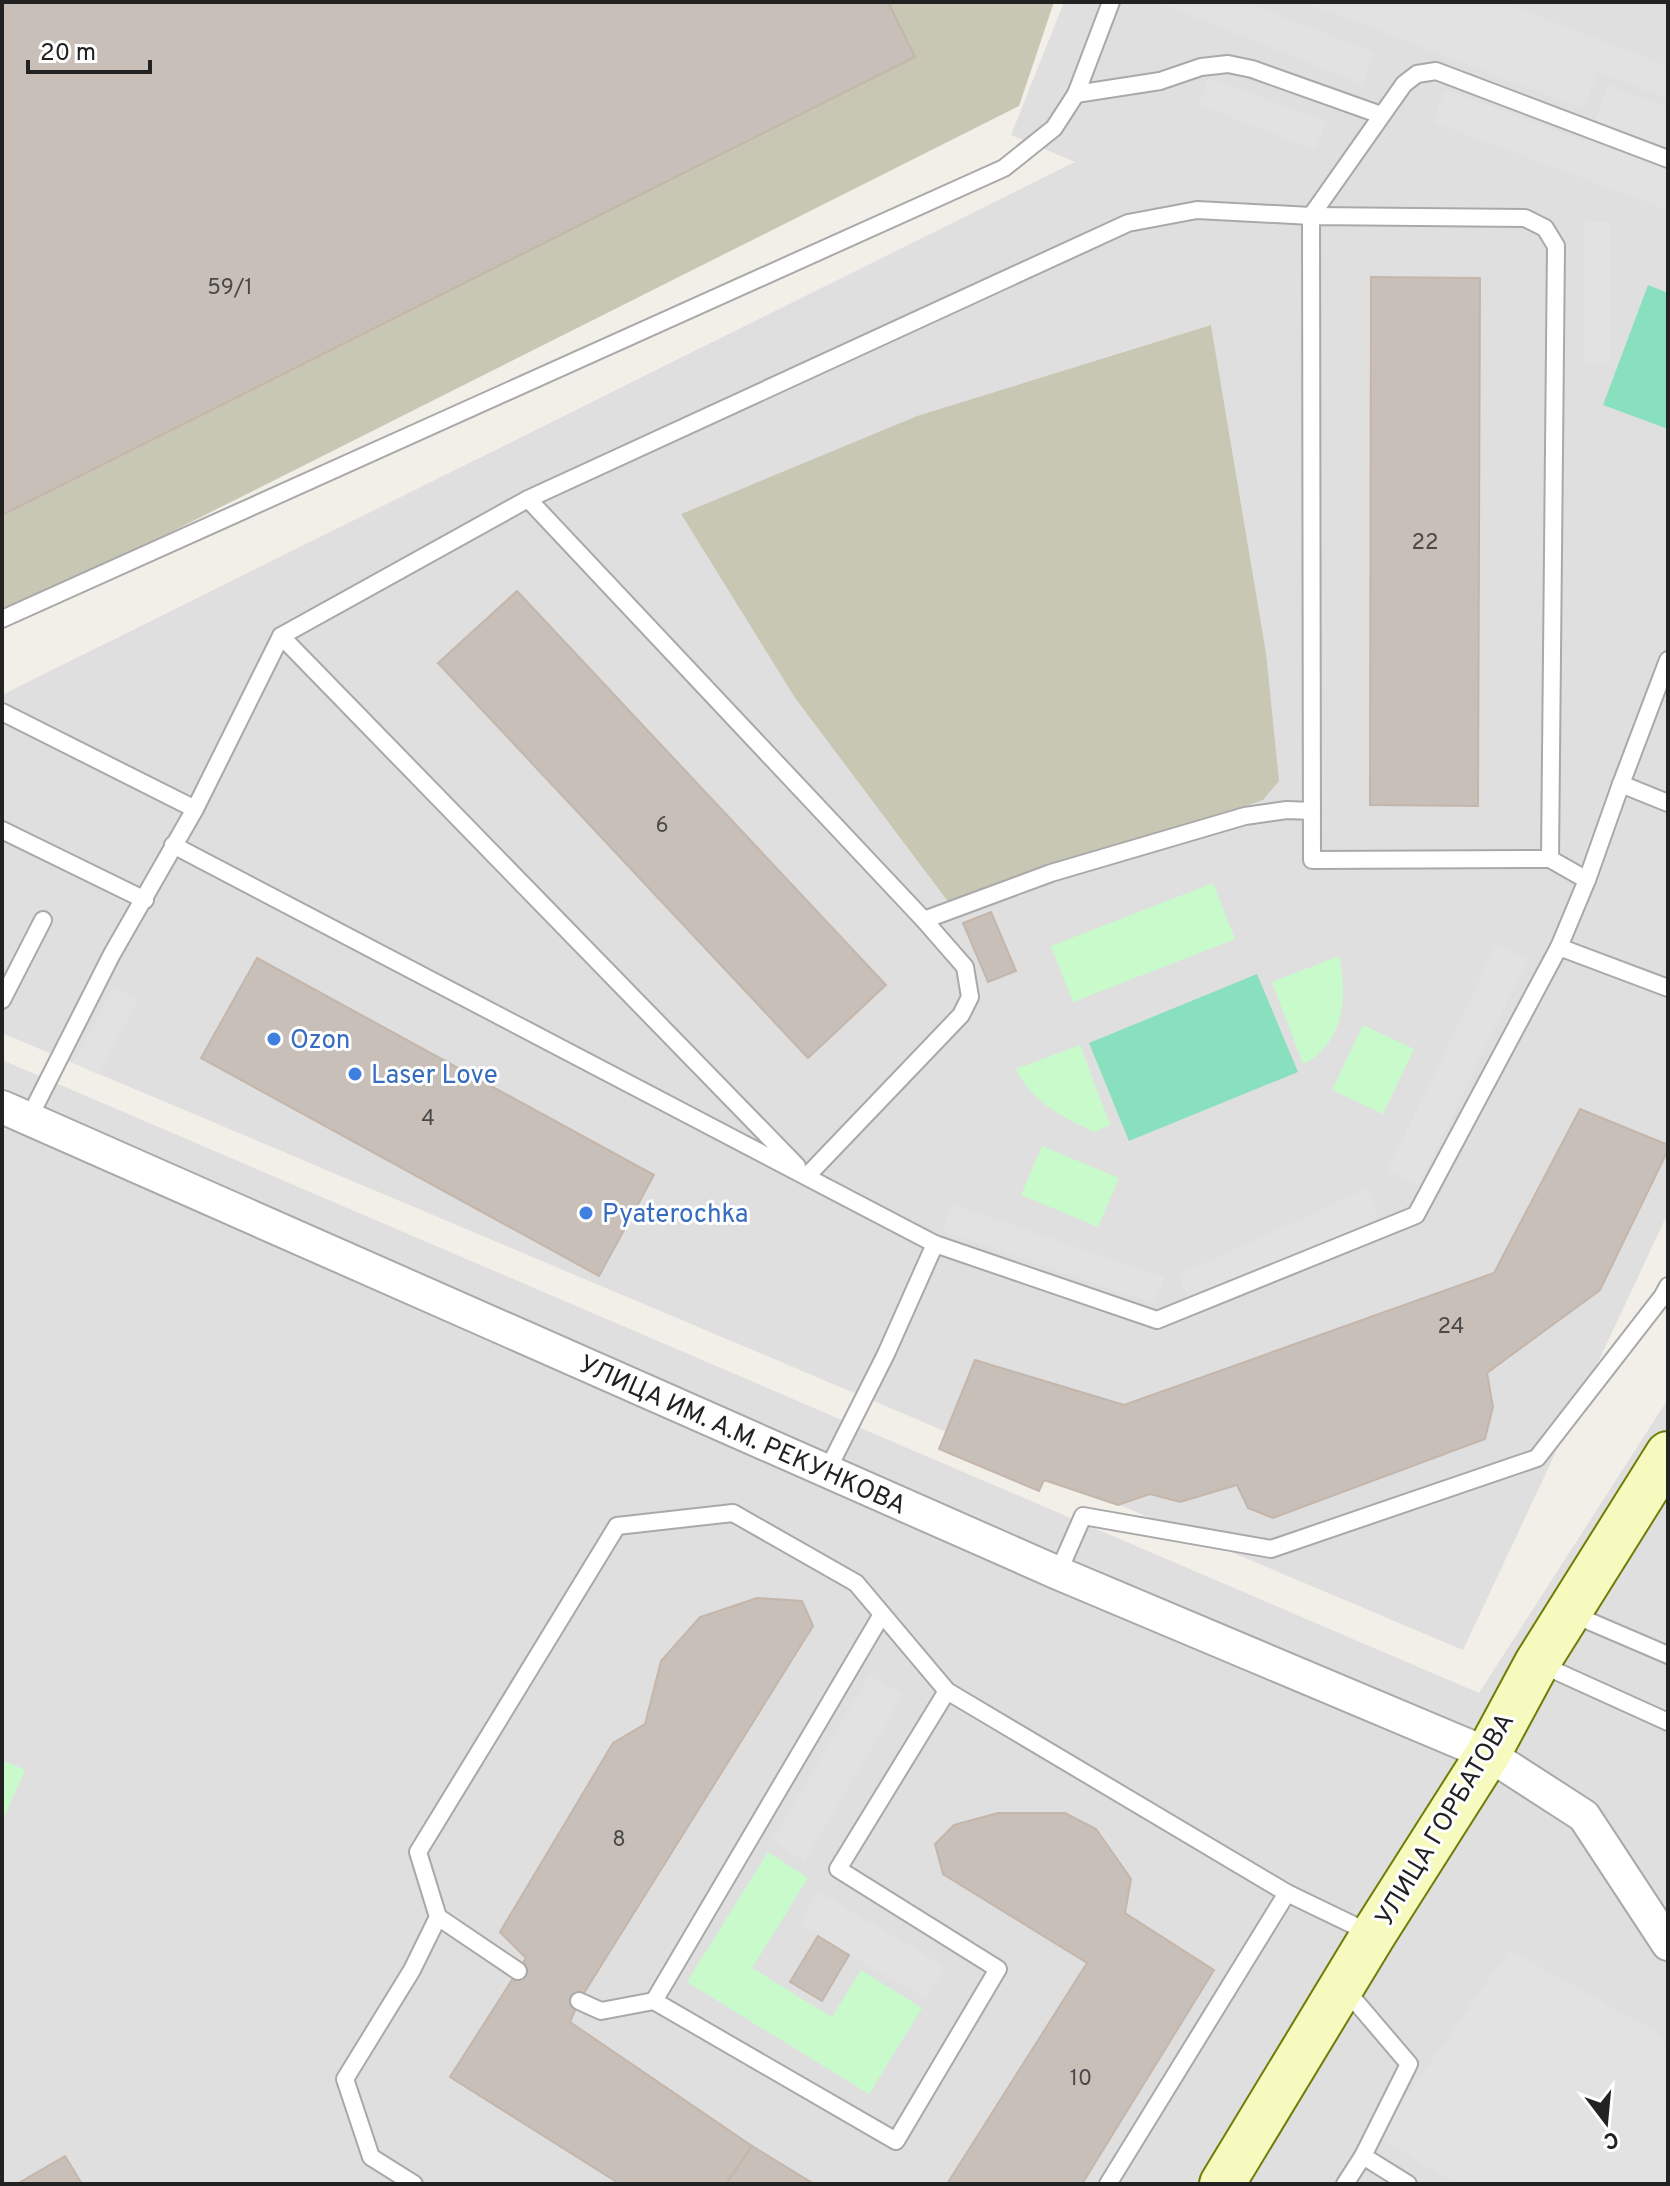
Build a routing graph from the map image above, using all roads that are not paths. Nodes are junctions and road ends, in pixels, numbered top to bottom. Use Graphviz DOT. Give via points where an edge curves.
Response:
graph roads {
  1 [pos="1111,2"];
  2 [pos="1076,94"];
  3 [pos="1381,115"];
  4 [pos="1668,159"];
  5 [pos="1311,216"];
  6 [pos="528,499"];
  7 [pos="2,619"];
  8 [pos="281,636"];
  9 [pos="1668,660"];
  10 [pos="2,712"];
  11 [pos="1621,784"];
  12 [pos="1668,803"];
  13 [pos="195,809"];
  14 [pos="1312,811"];
  15 [pos="2,830"];
  16 [pos="173,845"];
  17 [pos="1550,859"];
  18 [pos="1587,880"];
  19 [pos="145,900"];
  20 [pos="43,920"];
  21 [pos="924,920"];
  22 [pos="1559,947"];
  23 [pos="1668,988"];
  24 [pos="2,1000"];
  25 [pos="15,1113"];
  26 [pos="807,1176"];
  27 [pos="935,1244"];
  28 [pos="1668,1286"];
  29 [pos="1668,1454"];
  30 [pos="827,1471"];
  31 [pos="1058,1573"];
  32 [pos="1568,1613"];
  33 [pos="881,1616"];
  34 [pos="1668,1655"];
  35 [pos="1537,1663"];
  36 [pos="947,1691"];
  37 [pos="1668,1722"];
  38 [pos="1488,1754"];
  39 [pos="1287,1893"];
  40 [pos="438,1917"];
  41 [pos="1373,1935"];
  42 [pos="1668,1944"];
  43 [pos="518,1971"];
  44 [pos="1342,1986"];
  45 [pos="579,2001"];
  46 [pos="654,2001"];
  47 [pos="1363,2156"];
  48 [pos="414,2184"];
  49 [pos="1108,2184"];
  50 [pos="1222,2184"];
  51 [pos="1345,2184"];
  52 [pos="1408,2184"];
  1 -- 2 [label="lane"];
  2 -- 3 [label="lane" via="1228,64"];
  2 -- 7 [label="lane" via="1054,128 1004,168"];
  3 -- 4 [label="lane" via="1404,84 1417,74 1436,71"];
  3 -- 5 [label="lane"];
  5 -- 6 [label="lane" via="1197,210 1128,223"];
  5 -- 14 [label="lane"];
  5 -- 17 [label="lane" via="1525,218 1545,228 1556,246"];
  6 -- 8 [label="lane"];
  6 -- 21 [label="lane"];
  8 -- 13 [label="lane"];
  8 -- 26 [label="lane"];
  9 -- 11 [label="lane"];
  10 -- 13 [label="lane"];
  11 -- 12 [label="lane"];
  11 -- 18 [label="lane"];
  13 -- 16 [label="lane"];
  14 -- 17 [label="lane" via="1312,860"];
  14 -- 21 [label="lane" via="1245,816 1051,873"];
  15 -- 19 [label="lane"];
  16 -- 19 [label="lane"];
  16 -- 26 [label="lane"];
  17 -- 18 [label="lane"];
  18 -- 22 [label="lane"];
  19 -- 25 [label="lane"];
  20 -- 24 [label="lane"];
  21 -- 26 [label="lane" via="965,967 970,997 961,1015"];
  22 -- 23 [label="lane"];
  22 -- 27 [label="lane" via="1416,1215 1157,1320"];
  25 -- 30 [label="street, УЛИЦА ИМ. А.М. РЕКУНКОВА"];
  26 -- 27 [label="lane"];
  27 -- 30 [label="lane"];
  28 -- 31 [label="lane" via="1537,1458 1271,1549 1083,1516"];
  29 -- 32 [label="main road, УЛИЦА ГОРБАТОВА"];
  30 -- 31 [label="street, УЛИЦА ИМ. А.М. РЕКУНКОВА"];
  31 -- 38 [label="street, УЛИЦА ИМ. А.М. РЕКУНКОВА"];
  32 -- 34 [label="lane"];
  32 -- 35 [label="main road, УЛИЦА ГОРБАТОВА"];
  33 -- 36 [label="lane"];
  33 -- 40 [label="lane" via="856,1583 733,1513 617,1526 418,1852"];
  33 -- 46 [label="lane"];
  35 -- 37 [label="lane"];
  35 -- 38 [label="main road, УЛИЦА ГОРБАТОВА"];
  36 -- 39 [label="lane"];
  36 -- 46 [label="lane" via="838,1869 998,1969 896,2141"];
  38 -- 41 [label="main road, УЛИЦА ГОРБАТОВА"];
  38 -- 42 [label="street, УЛИЦА ИМ. А.М. РЕКУНКОВА" via="1584,1816"];
  39 -- 41 [label="lane"];
  39 -- 49 [label="lane"];
  40 -- 43 [label="lane"];
  40 -- 48 [label="lane" via="345,2079 371,2157"];
  41 -- 44 [label="main road, УЛИЦА ГОРБАТОВА"];
  44 -- 47 [label="lane" via="1409,2064"];
  44 -- 50 [label="main road, УЛИЦА ГОРБАТОВА"];
  45 -- 46 [label="lane" via="601,2011"];
  47 -- 51 [label="lane"];
  47 -- 52 [label="lane"];
}
